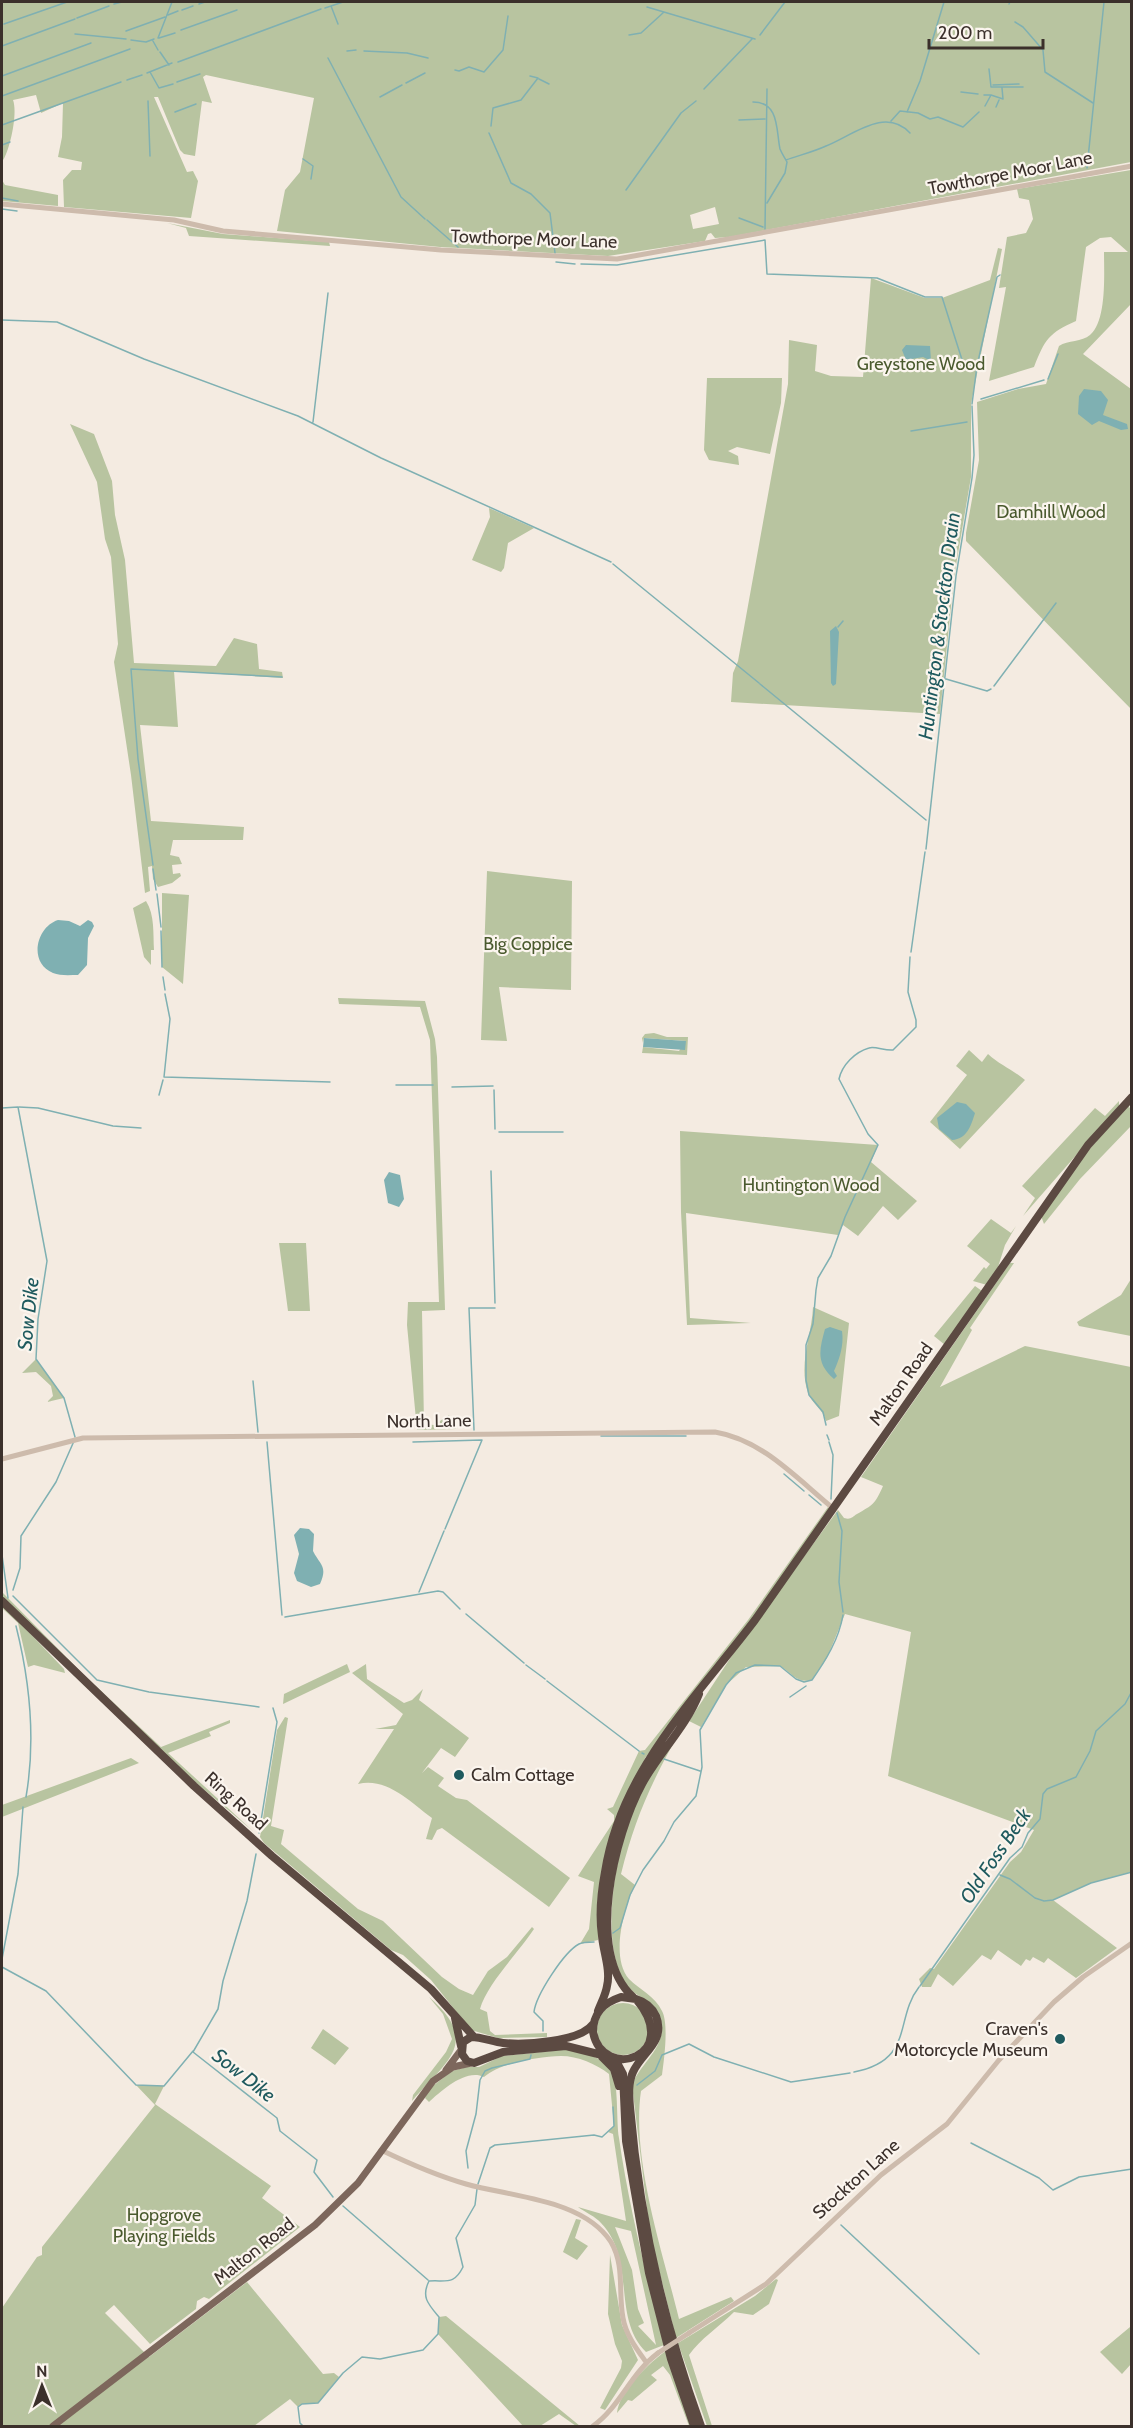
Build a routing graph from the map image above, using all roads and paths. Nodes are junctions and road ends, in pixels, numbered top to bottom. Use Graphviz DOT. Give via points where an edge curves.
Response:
graph roads {
  1 [pos="1131,166"];
  2 [pos="2,204"];
  3 [pos="1131,1098"];
  4 [pos="2,1459"];
  5 [pos="834,1509"];
  6 [pos="2,1601"];
  7 [pos="620,1825"];
  8 [pos="1131,1943"];
  9 [pos="635,1998"];
  10 [pos="600,2007"];
  11 [pos="454,2017"];
  12 [pos="593,2024"];
  13 [pos="477,2038"];
  14 [pos="556,2039"];
  15 [pos="461,2049"];
  16 [pos="597,2054"];
  17 [pos="484,2058"];
  18 [pos="613,2058"];
  19 [pos="474,2063"];
  20 [pos="444,2072"];
  21 [pos="622,2096"];
  22 [pos="381,2150"];
  23 [pos="646,2362"];
  24 [pos="54,2427"];
  25 [pos="593,2427"];
  26 [pos="694,2427"];
  27 [pos="701,2427"];
  1 -- 2 [label="street, Towthorpe Moor Lane" via="617,259 441,250 223,231 174,220"];
  3 -- 5 [label="highway, Malton Road" via="1088,1145"];
  4 -- 5 [label="street, North Lane" via="74,1440 715,1432 757,1446"];
  5 -- 7 [label="highway, Malton Road" via="701,1691"];
  6 -- 11 [label="highway, Ring Road" via="186,1779 431,1989"];
  7 -- 9 [label="highway" via="608,1920 617,1976 622,1987"];
  7 -- 10 [label="highway" via="602,1891 602,1936 608,1979"];
  8 -- 23 [label="street, Stockton Lane, bridge" via="1054,2002 999,2060 947,2124 881,2175 766,2284"];
  9 -- 10 [label="highway" via="616,1999"];
  9 -- 18 [label="highway" via="651,2022 650,2042 638,2055 626,2060"];
  9 -- 27 [label="highway" via="652,2009 658,2027 654,2045 637,2065 629,2085 640,2187 667,2319"];
  10 -- 12 [label="highway"];
  10 -- 14 [label="highway" via="584,2028"];
  11 -- 13 [label="highway, Ring Road"];
  11 -- 15 [label="highway, Ring Road"];
  12 -- 14 [label="highway" via="584,2034"];
  12 -- 18 [label="highway" via="596,2043"];
  13 -- 14 [label="highway" via="515,2043"];
  13 -- 15 [label="highway" via="465,2040"];
  13 -- 17 [label="highway" via="487,2048"];
  15 -- 19 [label="highway" via="463,2057"];
  15 -- 20 [label="main road, Malton Road"];
  16 -- 17 [label="highway" via="575,2046 559,2046"];
  16 -- 18 [label="highway"];
  16 -- 21 [label="highway" via="614,2069"];
  17 -- 19 [label="highway"];
  18 -- 21 [label="highway" via="623,2074"];
  19 -- 20 [label="main road, Malton Road"];
  20 -- 22 [label="main road, Malton Road" via="416,2101"];
  21 -- 26 [label="highway" via="633,2189 649,2273 671,2359"];
  22 -- 23 [label="street" via="477,2187 571,2210 587,2218 612,2245 620,2265 626,2329"];
  22 -- 24 [label="main road, Malton Road" via="353,2189 315,2225"];
  23 -- 25 [label="street, Stockton Lane" via="610,2411"];
}
